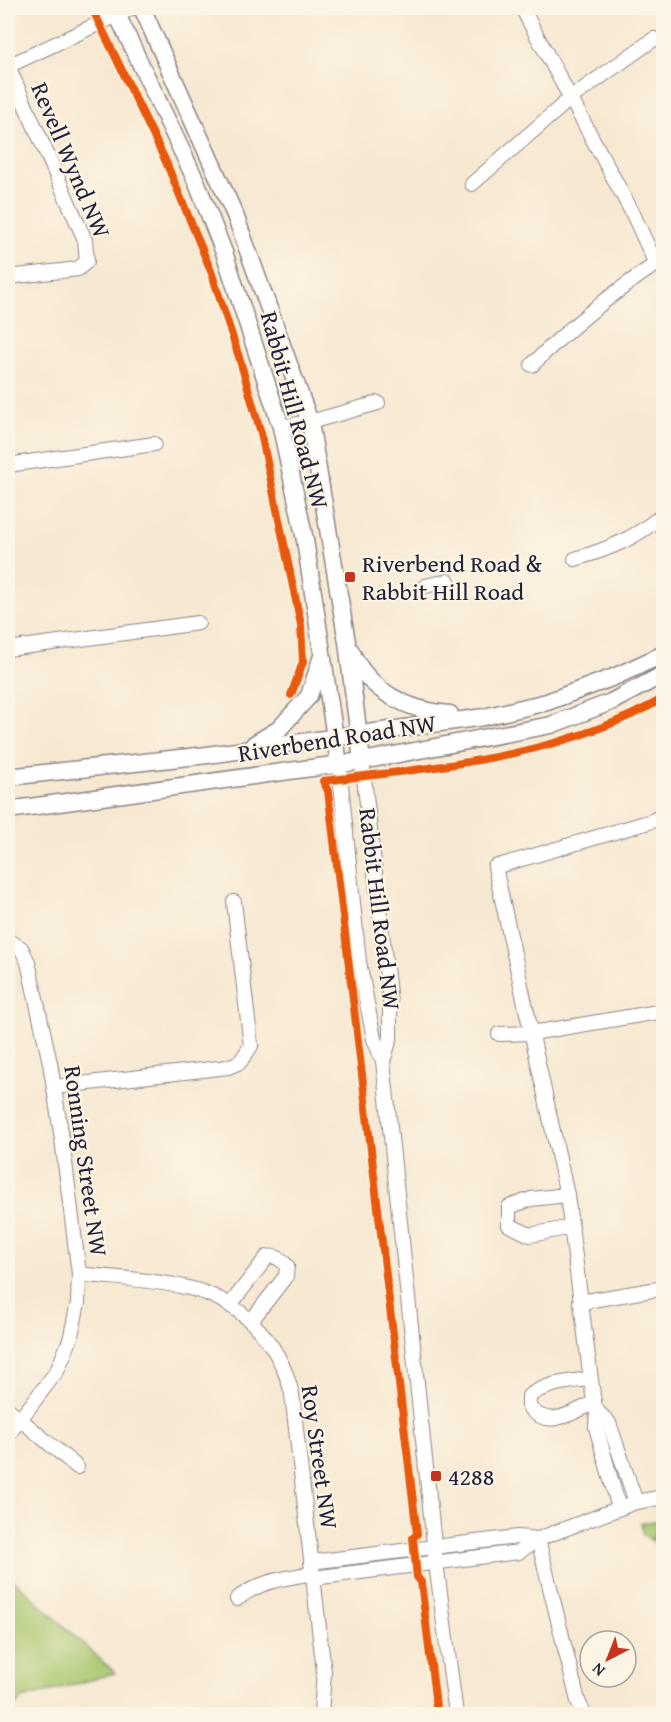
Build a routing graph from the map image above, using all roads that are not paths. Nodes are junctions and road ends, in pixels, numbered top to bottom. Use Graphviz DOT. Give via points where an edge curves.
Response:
graph roads {
  1 [pos="142,8"];
  2 [pos="522,8"];
  3 [pos="121,10"];
  4 [pos="654,39"];
  5 [pos="8,66"];
  6 [pos="572,97"];
  7 [pos="472,184"];
  8 [pos="660,266"];
  9 [pos="8,277"];
  10 [pos="532,365"];
  11 [pos="378,403"];
  12 [pos="310,422"];
  13 [pos="281,427"];
  14 [pos="153,444"];
  15 [pos="8,465"];
  16 [pos="663,514"];
  17 [pos="575,559"];
  18 [pos="448,581"];
  19 [pos="425,586"];
  20 [pos="198,623"];
  21 [pos="347,642"];
  22 [pos="8,649"];
  23 [pos="323,650"];
  24 [pos="663,654"];
  25 [pos="663,674"];
  26 [pos="484,717"];
  27 [pos="358,733"];
  28 [pos="336,737"];
  29 [pos="248,748"];
  30 [pos="362,761"];
  31 [pos="339,764"];
  32 [pos="8,777"];
  33 [pos="8,810"];
  34 [pos="663,815"];
  35 [pos="234,902"];
  36 [pos="8,941"];
  37 [pos="663,1011"];
  38 [pos="532,1033"];
  39 [pos="499,1034"];
  40 [pos="383,1061"];
  41 [pos="54,1087"];
  42 [pos="567,1195"];
  43 [pos="572,1227"];
  44 [pos="79,1274"];
  45 [pos="663,1288"];
  46 [pos="580,1302"];
  47 [pos="230,1305"];
  48 [pos="252,1321"];
  49 [pos="589,1378"];
  50 [pos="596,1407"];
  51 [pos="8,1410"];
  52 [pos="20,1421"];
  53 [pos="8,1435"];
  54 [pos="77,1467"];
  55 [pos="663,1497"];
  56 [pos="636,1502"];
  57 [pos="620,1508"];
  58 [pos="538,1539"];
  59 [pos="434,1546"];
  60 [pos="436,1563"];
  61 [pos="312,1571"];
  62 [pos="237,1599"];
  63 [pos="321,1714"];
  64 [pos="456,1714"];
  65 [pos="584,1714"];
  1 -- 12 [label="main road, Rabbit Hill Road NW" via="235,215"];
  2 -- 6 [label="street"];
  3 -- 5 [label="street"];
  3 -- 13 [label="main road, Rabbit Hill Road NW" via="225,255"];
  4 -- 6 [label="street"];
  5 -- 9 [label="street, Revell Wynd NW" via="86,240 87,261 78,269"];
  6 -- 7 [label="street"];
  6 -- 8 [label="street"];
  8 -- 10 [label="street" via="617,290"];
  11 -- 12 [label="street"];
  12 -- 13 [label="street"];
  12 -- 21 [label="main road, Rabbit Hill Road NW"];
  13 -- 23 [label="main road, Rabbit Hill Road NW"];
  14 -- 15 [label="street"];
  16 -- 17 [label="street" via="616,546"];
  18 -- 19 [label="street"];
  20 -- 22 [label="street"];
  21 -- 26 [label="main road" via="357,665 384,694 429,712"];
  21 -- 27 [label="main road, Rabbit Hill Road NW"];
  23 -- 28 [label="main road, Rabbit Hill Road NW"];
  23 -- 29 [label="main road" via="309,696 279,729"];
  24 -- 26 [label="main road, Riverbend Road NW" via="547,702"];
  25 -- 30 [label="main road, Riverbend Road NW" via="611,702 551,725"];
  26 -- 27 [label="main road, Riverbend Road NW"];
  27 -- 28 [label="main road, Riverbend Road NW"];
  27 -- 30 [label="main road, Rabbit Hill Road NW"];
  28 -- 29 [label="main road, Riverbend Road NW"];
  28 -- 31 [label="main road, Rabbit Hill Road NW"];
  29 -- 32 [label="main road, Riverbend Road NW"];
  30 -- 31 [label="main road, Riverbend Road NW"];
  30 -- 40 [label="street, Rabbit Hill Road NW" via="390,1002 390,1039"];
  31 -- 33 [label="main road, Riverbend Road NW"];
  31 -- 40 [label="street, Rabbit Hill Road NW" via="359,962 374,1039"];
  34 -- 38 [label="street" via="495,867"];
  35 -- 41 [label="street" via="251,1046 240,1062"];
  36 -- 41 [label="street, Ronning Street NW" via="21,948 28,962"];
  37 -- 38 [label="street"];
  38 -- 39 [label="street"];
  38 -- 42 [label="street"];
  40 -- 59 [label="street, Rabbit Hill Road NW"];
  41 -- 44 [label="street, Ronning Street NW"];
  42 -- 43 [label="street"];
  42 -- 43 [label="street" via="531,1199 509,1207 509,1225 530,1235"];
  43 -- 46 [label="street"];
  44 -- 47 [label="street, Roy Street NW" via="183,1286"];
  44 -- 52 [label="street, Ronning Street NW" via="75,1322 64,1357"];
  45 -- 46 [label="street"];
  46 -- 49 [label="street"];
  47 -- 48 [label="street, Roy Street NW"];
  47 -- 48 [label="street" via="267,1257 283,1260 286,1276"];
  48 -- 61 [label="street, Roy Street NW" via="273,1348 292,1394"];
  49 -- 50 [label="street"];
  49 -- 50 [label="street" via="538,1390 529,1396 529,1407 545,1419"];
  50 -- 56 [label="street" via="609,1423"];
  50 -- 57 [label="street" via="596,1427"];
  51 -- 52 [label="street"];
  52 -- 53 [label="street, Ronning Street NW"];
  52 -- 54 [label="street"];
  55 -- 56 [label="street"];
  56 -- 57 [label="street"];
  57 -- 58 [label="street"];
  58 -- 59 [label="street" via="517,1537"];
  58 -- 60 [label="street" via="519,1552"];
  58 -- 65 [label="street"];
  59 -- 60 [label="street, Rabbit Hill Road NW"];
  59 -- 61 [label="street"];
  60 -- 61 [label="street"];
  60 -- 64 [label="street, Rabbit Hill Road NW"];
  61 -- 62 [label="street" via="268,1581"];
  61 -- 63 [label="street, Roy Street NW" via="324,1672"];
}
